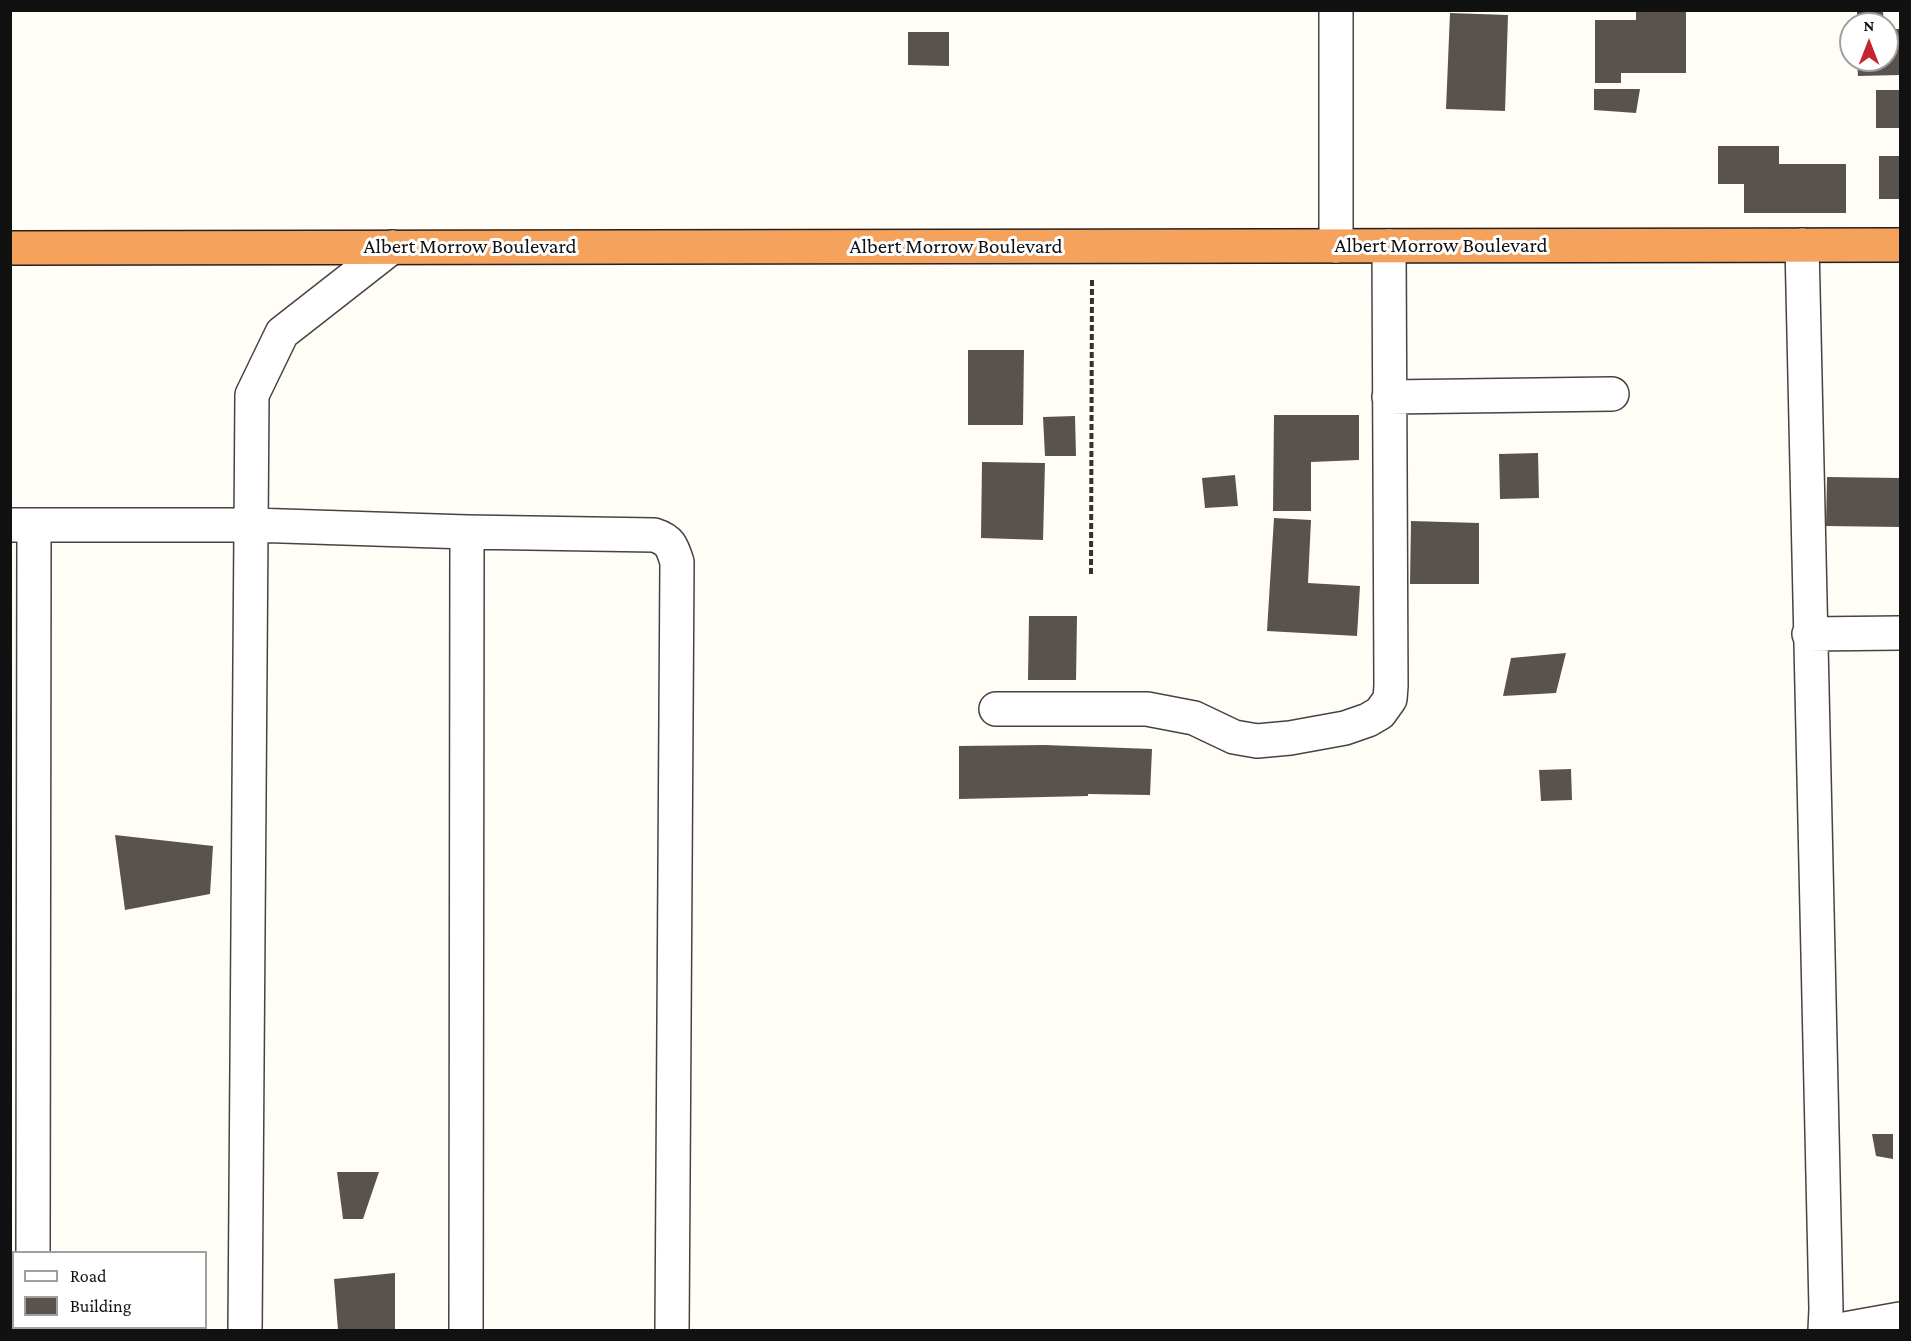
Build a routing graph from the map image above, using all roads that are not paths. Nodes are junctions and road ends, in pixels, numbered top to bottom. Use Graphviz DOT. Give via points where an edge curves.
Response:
graph roads {
  1 [pos="1336,10"];
  2 [pos="1802,245"];
  3 [pos="1900,245"];
  4 [pos="1336,246"];
  5 [pos="1389,246"];
  6 [pos="392,247"];
  7 [pos="10,248"];
  8 [pos="1612,393"];
  9 [pos="1389,397"];
  10 [pos="22,525"];
  11 [pos="252,525"];
  12 [pos="467,532"];
  13 [pos="1900,633"];
  14 [pos="1809,634"];
  15 [pos="996,709"];
  16 [pos="33,1251"];
  17 [pos="1900,1319"];
  18 [pos="245,1330"];
  19 [pos="466,1330"];
  20 [pos="672,1330"];
  21 [pos="1825,1330"];
  22 [pos="1839,1330"];
  1 -- 4 [label="street"];
  2 -- 3 [label="highway, Albert Morrow Boulevard"];
  2 -- 5 [label="highway, Albert Morrow Boulevard"];
  2 -- 14 [label="street"];
  4 -- 5 [label="highway, Albert Morrow Boulevard"];
  4 -- 6 [label="highway, Albert Morrow Boulevard"];
  5 -- 9 [label="street"];
  6 -- 7 [label="highway, Albert Morrow Boulevard"];
  6 -- 11 [label="street" via="282,333 252,395"];
  8 -- 9 [label="street"];
  9 -- 15 [label="street" via="1391,686 1390,699 1380,713 1345,728 1257,741 1234,737 1194,718 1147,709"];
  10 -- 11 [label="street"];
  10 -- 16 [label="street"];
  11 -- 12 [label="street"];
  11 -- 18 [label="street"];
  12 -- 19 [label="street"];
  12 -- 20 [label="street" via="654,535 664,538 672,547 676,562"];
  13 -- 14 [label="street"];
  14 -- 21 [label="street"];
  17 -- 22 [label="street"];
}
